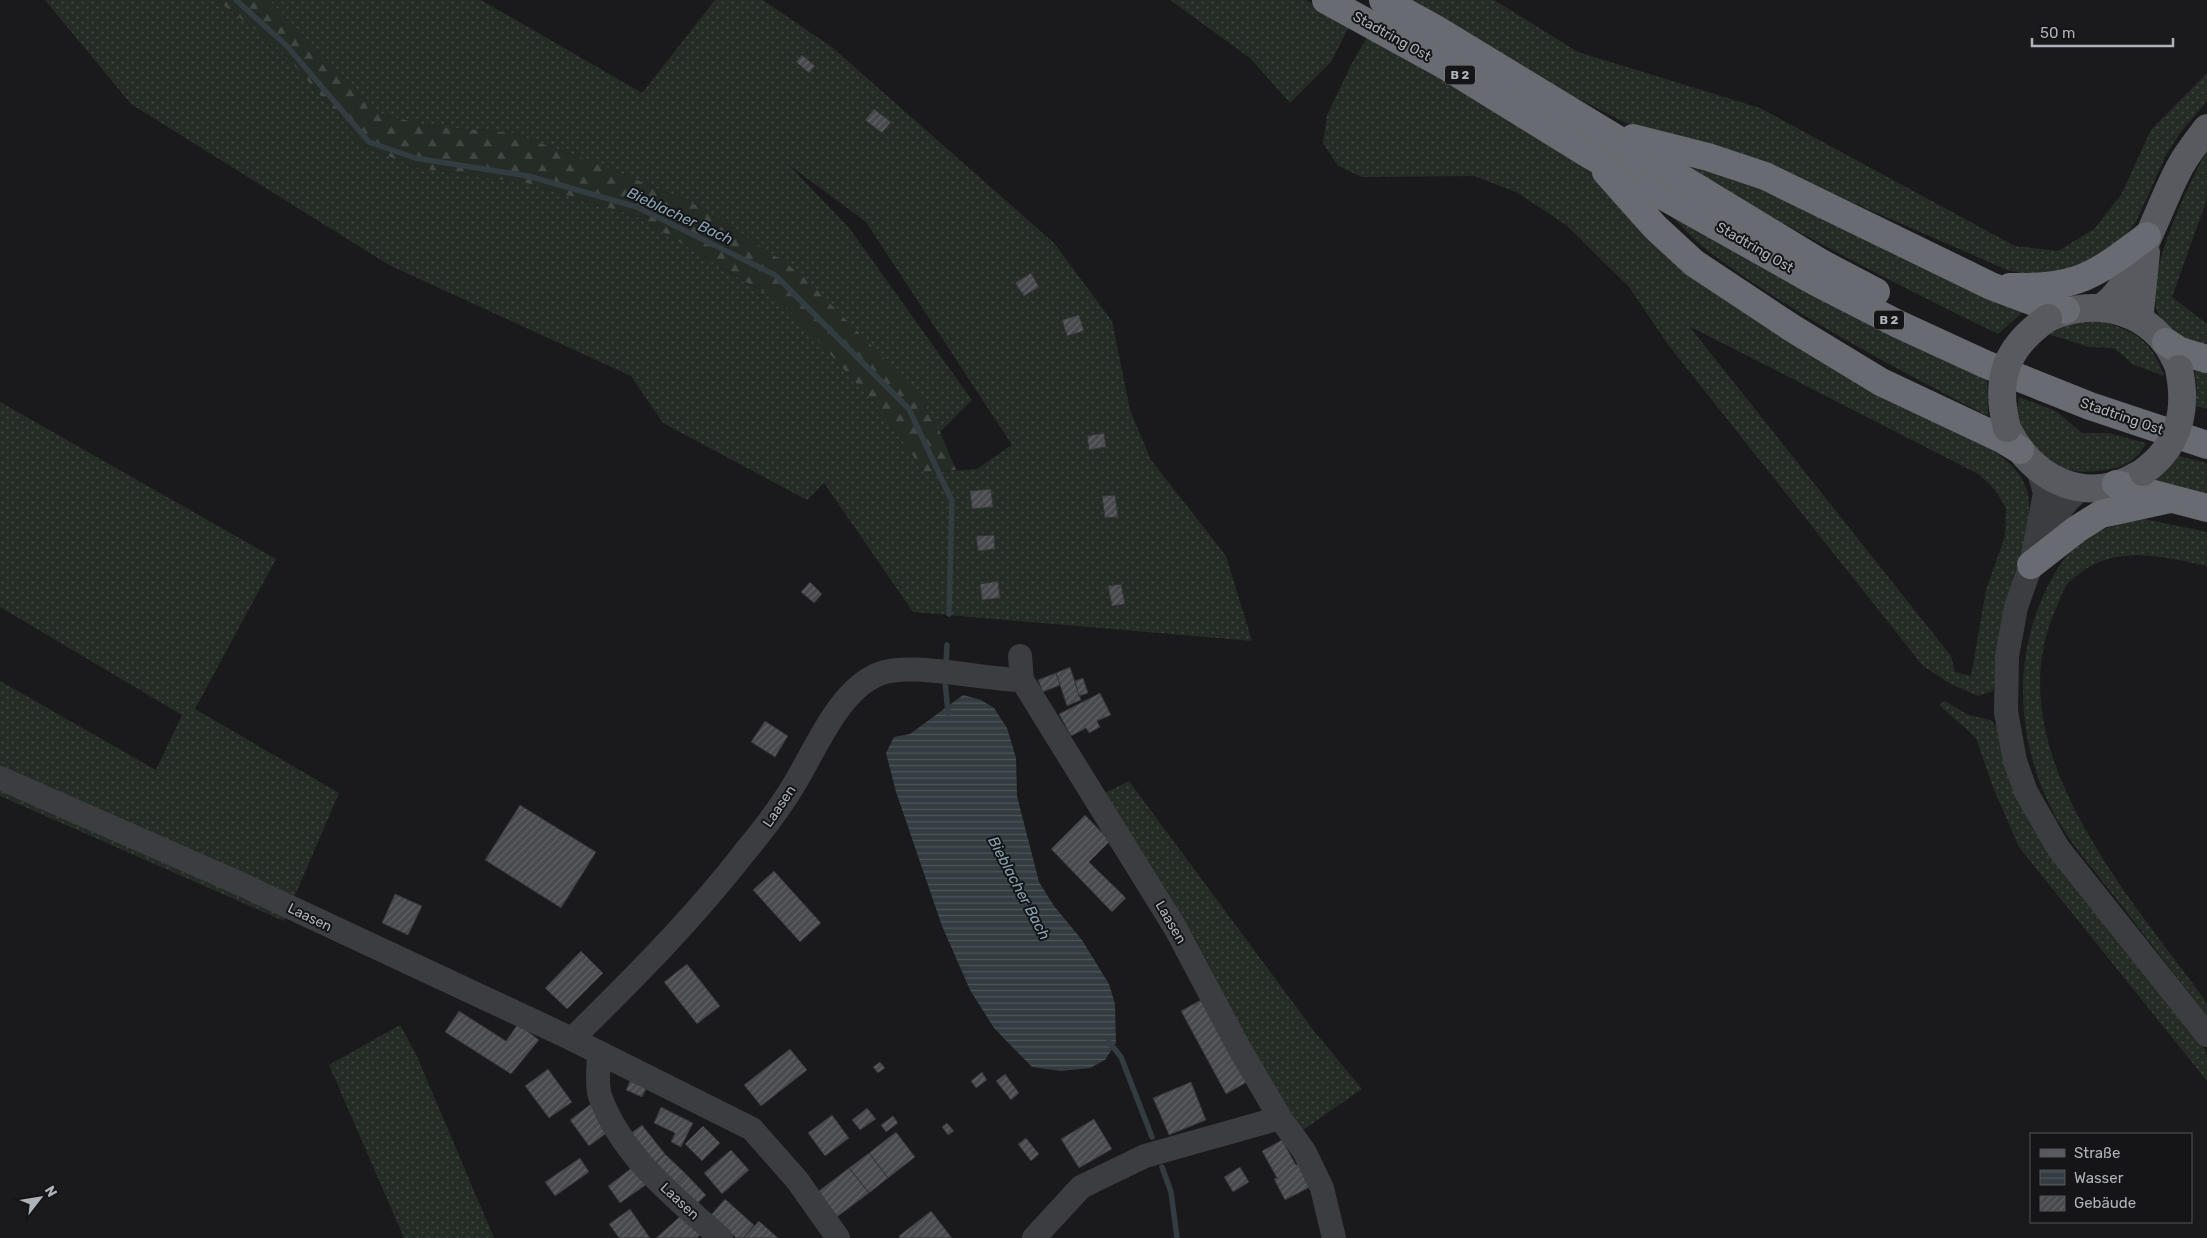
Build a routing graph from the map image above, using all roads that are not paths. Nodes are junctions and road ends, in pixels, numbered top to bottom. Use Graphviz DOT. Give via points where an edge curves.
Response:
graph roads {
  1 [pos="1326,0"];
  2 [pos="1383,0"];
  3 [pos="2207,128"];
  4 [pos="1602,130"];
  5 [pos="1590,155"];
  6 [pos="2147,236"];
  7 [pos="1992,286"];
  8 [pos="2102,307"];
  9 [pos="2057,314"];
  10 [pos="2141,320"];
  11 [pos="2166,342"];
  12 [pos="2207,359"];
  13 [pos="2207,426"];
  14 [pos="2207,445"];
  15 [pos="2022,449"];
  16 [pos="2116,484"];
  17 [pos="2084,488"];
  18 [pos="2170,499"];
  19 [pos="2207,508"];
  20 [pos="2031,565"];
  21 [pos="1020,656"];
  22 [pos="1022,680"];
  23 [pos="0,778"];
  24 [pos="2207,1035"];
  25 [pos="572,1040"];
  26 [pos="599,1053"];
  27 [pos="1280,1118"];
  28 [pos="721,1238"];
  29 [pos="838,1238"];
  30 [pos="1034,1238"];
  31 [pos="1334,1238"];
  1 -- 5 [label="highway, Stadtring Ost / B 2" via="1446,66"];
  2 -- 4 [label="highway, Stadtring Ost / B 2"];
  3 -- 6 [label="main road" via="2181,166"];
  4 -- 7 [label="highway, B 2" via="1708,157 1765,176"];
  4 -- 13 [label="highway, Stadtring Ost / B 2" via="1821,263 1899,304 1989,346 2094,389"];
  5 -- 14 [label="highway, Stadtring Ost / B 2" via="1816,282 1898,324 1985,364 2081,402"];
  5 -- 15 [label="highway, B 2" via="1655,227 1694,263 1881,382"];
  6 -- 7 [label="highway, B 2" via="2108,266 2085,278 2046,287"];
  6 -- 8 [label="main road" via="2118,293"];
  6 -- 10 [label="main road"];
  7 -- 9 [label="highway, B 2"];
  8 -- 9 [label="main road"];
  8 -- 10 [label="main road" via="2124,311"];
  9 -- 15 [label="main road, bridge" via="2023,339 2006,365 2001,396"];
  10 -- 11 [label="main road"];
  11 -- 12 [label="highway" via="2180,351"];
  11 -- 16 [label="main road, bridge" via="2179,369 2184,400 2178,427 2164,454 2143,472"];
  15 -- 17 [label="main road" via="2060,483"];
  15 -- 20 [label="street" via="2045,493"];
  16 -- 17 [label="main road"];
  16 -- 18 [label="highway"];
  17 -- 20 [label="street" via="2065,502"];
  18 -- 19 [label="highway"];
  18 -- 20 [label="highway" via="2102,514"];
  20 -- 24 [label="street" via="2016,607 2006,656 2006,712 2015,761 2026,792 2058,848"];
  21 -- 22 [label="street, Laasen"];
  22 -- 25 [label="street, Laasen" via="902,670 881,673 864,681 842,705 798,779 722,882 665,947"];
  22 -- 27 [label="street, Laasen" via="1176,930"];
  23 -- 25 [label="street, Laasen" via="243,885"];
  25 -- 26 [label="street, Laasen"];
  26 -- 28 [label="street, Laasen" via="599,1094 617,1132 644,1166"];
  26 -- 29 [label="street, Laasen" via="752,1129 797,1180"];
  27 -- 30 [label="street" via="1145,1156 1081,1187"];
  27 -- 31 [label="street, Laasen" via="1304,1151 1322,1188"];
}
